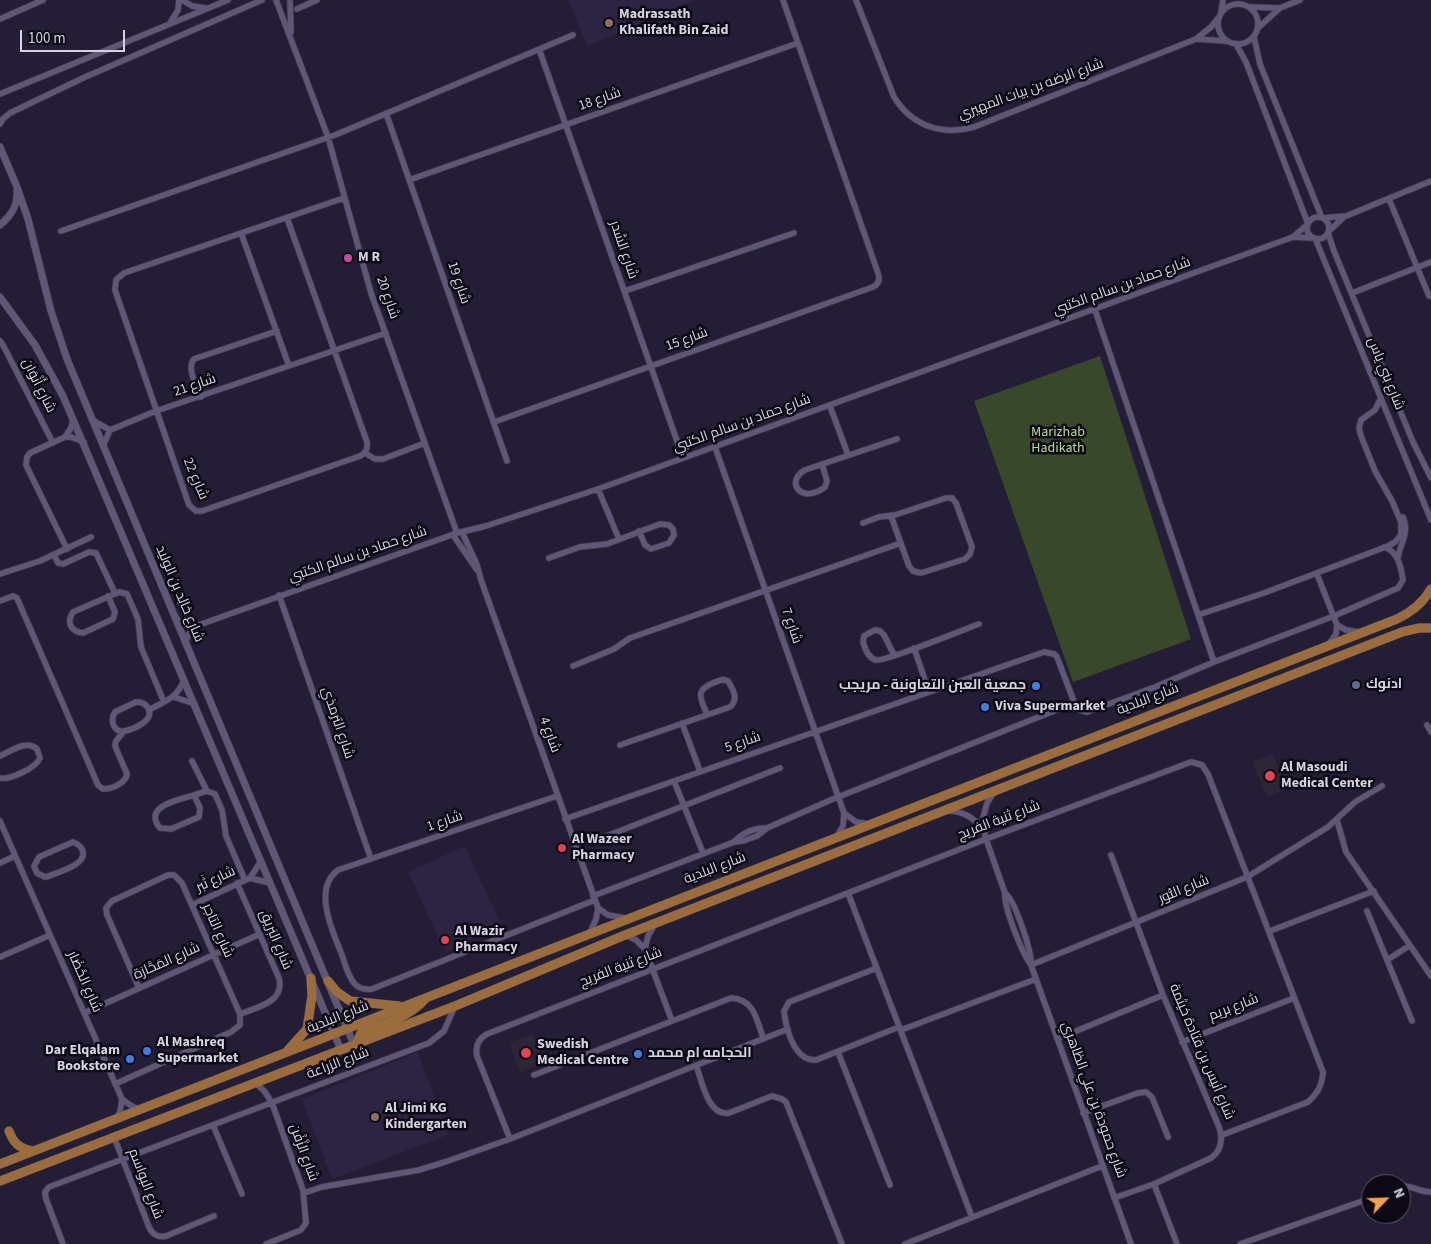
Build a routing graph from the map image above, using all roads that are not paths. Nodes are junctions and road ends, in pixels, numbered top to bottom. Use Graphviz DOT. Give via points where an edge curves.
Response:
graph roads {
  1 [pos="44,0"];
  2 [pos="181,0"];
  3 [pos="228,0"];
  4 [pos="262,0"];
  5 [pos="276,0"];
  6 [pos="290,0"];
  7 [pos="317,0"];
  8 [pos="783,0"];
  9 [pos="856,0"];
  10 [pos="1223,0"];
  11 [pos="1300,0"];
  12 [pos="1244,4"];
  13 [pos="210,7"];
  14 [pos="1280,8"];
  15 [pos="297,9"];
  16 [pos="1220,14"];
  17 [pos="0,19"];
  18 [pos="167,25"];
  19 [pos="1258,28"];
  20 [pos="573,35"];
  21 [pos="1254,37"];
  22 [pos="292,39"];
  23 [pos="1196,39"];
  24 [pos="1226,41"];
  25 [pos="798,43"];
  26 [pos="1236,44"];
  27 [pos="540,49"];
  28 [pos="0,94"];
  29 [pos="386,113"];
  30 [pos="0,124"];
  31 [pos="566,125"];
  32 [pos="328,137"];
  33 [pos="0,146"];
  34 [pos="409,180"];
  35 [pos="1431,181"];
  36 [pos="17,187"];
  37 [pos="344,198"];
  38 [pos="1388,198"];
  39 [pos="1346,216"];
  40 [pos="287,218"];
  41 [pos="1323,218"];
  42 [pos="1308,224"];
  43 [pos="0,225"];
  44 [pos="61,231"];
  45 [pos="1328,232"];
  46 [pos="241,233"];
  47 [pos="794,233"];
  48 [pos="1292,237"];
  49 [pos="1314,238"];
  50 [pos="1431,262"];
  51 [pos="1417,267"];
  52 [pos="625,291"];
  53 [pos="1352,293"];
  54 [pos="1429,296"];
  55 [pos="0,297"];
  56 [pos="1095,310"];
  57 [pos="277,331"];
  58 [pos="386,333"];
  59 [pos="0,341"];
  60 [pos="334,350"];
  61 [pos="290,366"];
  62 [pos="651,366"];
  63 [pos="201,397"];
  64 [pos="1381,398"];
  65 [pos="830,406"];
  66 [pos="156,411"];
  67 [pos="1372,412"];
  68 [pos="1388,416"];
  69 [pos="73,418"];
  70 [pos="92,420"];
  71 [pos="494,422"];
  72 [pos="110,430"];
  73 [pos="65,437"];
  74 [pos="897,439"];
  75 [pos="84,442"];
  76 [pos="53,443"];
  77 [pos="425,443"];
  78 [pos="103,446"];
  79 [pos="715,447"];
  80 [pos="365,453"];
  81 [pos="848,455"];
  82 [pos="683,458"];
  83 [pos="507,462"];
  84 [pos="822,464"];
  85 [pos="1431,478"];
  86 [pos="598,489"];
  87 [pos="1397,510"];
  88 [pos="891,516"];
  89 [pos="1431,520"];
  90 [pos="863,523"];
  91 [pos="639,532"];
  92 [pos="458,533"];
  93 [pos="92,538"];
  94 [pos="619,539"];
  95 [pos="901,543"];
  96 [pos="1384,548"];
  97 [pos="67,549"];
  98 [pos="54,555"];
  99 [pos="549,558"];
  100 [pos="1398,560"];
  101 [pos="477,570"];
  102 [pos="0,574"];
  103 [pos="1317,574"];
  104 [pos="1431,589"];
  105 [pos="765,591"];
  106 [pos="115,593"];
  107 [pos="279,595"];
  108 [pos="108,596"];
  109 [pos="1,599"];
  110 [pos="1431,604"];
  111 [pos="1198,615"];
  112 [pos="1334,616"];
  113 [pos="175,619"];
  114 [pos="979,624"];
  115 [pos="1338,625"];
  116 [pos="196,626"];
  117 [pos="1431,628"];
  118 [pos="1361,633"];
  119 [pos="185,643"];
  120 [pos="1328,645"];
  121 [pos="914,648"];
  122 [pos="894,655"];
  123 [pos="1214,662"];
  124 [pos="573,666"];
  125 [pos="184,679"];
  126 [pos="930,692"];
  127 [pos="174,697"];
  128 [pos="164,702"];
  129 [pos="1074,703"];
  130 [pos="195,704"];
  131 [pos="149,710"];
  132 [pos="706,715"];
  133 [pos="682,723"];
  134 [pos="1427,725"];
  135 [pos="124,731"];
  136 [pos="815,732"];
  137 [pos="1431,732"];
  138 [pos="620,745"];
  139 [pos="0,756"];
  140 [pos="192,761"];
  141 [pos="780,768"];
  142 [pos="700,771"];
  143 [pos="0,778"];
  144 [pos="674,781"];
  145 [pos="1382,786"];
  146 [pos="207,790"];
  147 [pos="996,791"];
  148 [pos="194,795"];
  149 [pos="557,796"];
  150 [pos="838,797"];
  151 [pos="684,806"];
  152 [pos="943,812"];
  153 [pos="844,813"];
  154 [pos="565,819"];
  155 [pos="1337,820"];
  156 [pos="0,821"];
  157 [pos="870,824"];
  158 [pos="983,829"];
  159 [pos="837,837"];
  160 [pos="986,839"];
  161 [pos="594,841"];
  162 [pos="703,853"];
  163 [pos="1111,854"];
  164 [pos="15,856"];
  165 [pos="371,859"];
  166 [pos="261,860"];
  167 [pos="0,863"];
  168 [pos="35,870"];
  169 [pos="23,874"];
  170 [pos="1247,877"];
  171 [pos="247,879"];
  172 [pos="238,883"];
  173 [pos="270,883"];
  174 [pos="1374,891"];
  175 [pos="848,893"];
  176 [pos="594,898"];
  177 [pos="192,904"];
  178 [pos="598,908"];
  179 [pos="1367,912"];
  180 [pos="627,918"];
  181 [pos="1136,923"];
  182 [pos="656,924"];
  183 [pos="1270,931"];
  184 [pos="590,933"];
  185 [pos="260,934"];
  186 [pos="50,935"];
  187 [pos="625,935"];
  188 [pos="1409,946"];
  189 [pos="645,949"];
  190 [pos="214,955"];
  191 [pos="0,957"];
  192 [pos="1387,960"];
  193 [pos="1031,965"];
  194 [pos="877,968"];
  195 [pos="652,969"];
  196 [pos="1431,976"];
  197 [pos="311,978"];
  198 [pos="1036,979"];
  199 [pos="328,980"];
  200 [pos="139,988"];
  201 [pos="1163,995"];
  202 [pos="426,997"];
  203 [pos="1294,998"];
  204 [pos="402,1006"];
  205 [pos="455,1006"];
  206 [pos="84,1013"];
  207 [pos="240,1014"];
  208 [pos="672,1021"];
  209 [pos="1412,1021"];
  210 [pos="347,1029"];
  211 [pos="788,1029"];
  212 [pos="900,1029"];
  213 [pos="335,1034"];
  214 [pos="763,1038"];
  215 [pos="1058,1039"];
  216 [pos="1182,1042"];
  217 [pos="358,1044"];
  218 [pos="341,1050"];
  219 [pos="838,1052"];
  220 [pos="286,1053"];
  221 [pos="696,1064"];
  222 [pos="534,1075"];
  223 [pos="255,1082"];
  224 [pos="115,1084"];
  225 [pos="122,1099"];
  226 [pos="272,1103"];
  227 [pos="140,1110"];
  228 [pos="1083,1113"];
  229 [pos="116,1119"];
  230 [pos="213,1125"];
  231 [pos="9,1131"];
  232 [pos="1222,1135"];
  233 [pos="114,1137"];
  234 [pos="1168,1137"];
  235 [pos="510,1138"];
  236 [pos="33,1151"];
  237 [pos="122,1159"];
  238 [pos="0,1164"];
  239 [pos="1102,1166"];
  240 [pos="0,1181"];
  241 [pos="1154,1184"];
  242 [pos="890,1185"];
  243 [pos="1411,1188"];
  244 [pos="1431,1192"];
  245 [pos="304,1193"];
  246 [pos="242,1194"];
  247 [pos="1114,1198"];
  248 [pos="1361,1202"];
  249 [pos="214,1216"];
  250 [pos="972,1217"];
  251 [pos="63,1244"];
  252 [pos="266,1244"];
  253 [pos="842,1244"];
  254 [pos="904,1244"];
  255 [pos="1130,1244"];
  256 [pos="1177,1244"];
  257 [pos="1240,1244"];
  1 -- 17 [label="street"];
  2 -- 13 [label="street" via="192,6"];
  2 -- 18 [label="street" via="176,16"];
  3 -- 13 [label="street"];
  4 -- 30 [label="street" via="83,78 10,113"];
  5 -- 22 [label="street, شارع 20"];
  6 -- 22 [label="street, شارع 20"];
  7 -- 15 [label="street"];
  8 -- 25 [label="street"];
  9 -- 23 [label="street, شارع الرضه بن بيات المهيري" via="898,104 917,121 941,130 958,131 974,127"];
  10 -- 16 [label="street"];
  11 -- 14 [label="street"];
  12 -- 14 [label="street"];
  12 -- 16 [label="street" via="1229,5"];
  12 -- 19 [label="street" via="1258,18"];
  13 -- 18 [label="street"];
  14 -- 19 [label="street"];
  16 -- 23 [label="street, شارع الرضه بن بيات المهيري" via="1211,27"];
  16 -- 24 [label="street" via="1220,32"];
  18 -- 28 [label="street"];
  19 -- 21 [label="street"];
  20 -- 27 [label="street"];
  21 -- 26 [label="street" via="1246,43"];
  21 -- 41 [label="street" via="1260,64"];
  22 -- 32 [label="street, شارع 20"];
  23 -- 24 [label="street, شارع الرضه بن بيات المهيري"];
  24 -- 26 [label="street"];
  25 -- 31 [label="street, شارع 18"];
  25 -- 62 [label="street, شارع 15" via="879,281 873,287"];
  26 -- 42 [label="street" via="1246,62"];
  27 -- 29 [label="street"];
  27 -- 31 [label="street, شارع السَّدر"];
  29 -- 32 [label="street"];
  29 -- 34 [label="street, شارع 19"];
  31 -- 34 [label="street, شارع 18"];
  31 -- 52 [label="street, شارع السَّدر"];
  32 -- 37 [label="street, شارع 20"];
  32 -- 44 [label="street"];
  33 -- 36 [label="street, شارع خالِد بن الوليد"];
  34 -- 71 [label="street, شارع 19"];
  35 -- 38 [label="street"];
  36 -- 43 [label="street" via="16,204"];
  36 -- 70 [label="street, شارع خالِد بن الوليد" via="53,320"];
  37 -- 40 [label="street, شارع 22"];
  37 -- 58 [label="street, شارع 20"];
  38 -- 39 [label="street"];
  38 -- 51 [label="street"];
  39 -- 41 [label="street"];
  39 -- 45 [label="street"];
  40 -- 46 [label="street, شارع 22"];
  40 -- 60 [label="street"];
  41 -- 42 [label="street" via="1313,218"];
  41 -- 45 [label="street" via="1328,224"];
  42 -- 48 [label="street, شارع حماد بن سالم الكتبي"];
  42 -- 49 [label="street" via="1308,231"];
  45 -- 49 [label="street" via="1322,238"];
  45 -- 53 [label="street, شارع بني ياس"];
  46 -- 57 [label="street"];
  46 -- 66 [label="street, شارع 22" via="124,273 116,280 115,290"];
  47 -- 52 [label="street"];
  48 -- 49 [label="street, شارع حماد بن سالم الكتبي"];
  48 -- 56 [label="street, شارع حماد بن سالم الكتبي"];
  49 -- 64 [label="street, شارع بني ياس"];
  50 -- 51 [label="street"];
  51 -- 53 [label="street"];
  51 -- 54 [label="street"];
  52 -- 62 [label="street, شارع السَّدر"];
  53 -- 85 [label="street, شارع بني ياس"];
  55 -- 69 [label="street, شارع خالِد بن الوليد" via="45,361"];
  56 -- 65 [label="street, شارع حماد بن سالم الكتبي"];
  56 -- 111 [label="street"];
  57 -- 61 [label="street"];
  57 -- 63 [label="street" via="194,359 191,368"];
  58 -- 60 [label="street, شارع 21"];
  58 -- 77 [label="street, شارع 20"];
  59 -- 76 [label="street, شارع أَنْوَان"];
  60 -- 61 [label="street, شارع 21"];
  60 -- 80 [label="street" via="367,442"];
  61 -- 63 [label="street, شارع 21"];
  62 -- 71 [label="street, شارع 15"];
  62 -- 82 [label="street, شارع السَّدر"];
  63 -- 66 [label="street, شارع 21"];
  64 -- 67 [label="street"];
  64 -- 68 [label="street, شارع بني ياس"];
  65 -- 79 [label="street, شارع حماد بن سالم الكتبي"];
  65 -- 81 [label="street"];
  66 -- 72 [label="street, شارع 21"];
  66 -- 80 [label="street, شارع 22" via="189,505 196,511"];
  67 -- 68 [label="street"];
  67 -- 87 [label="street" via="1360,424 1361,436 1375,471"];
  68 -- 89 [label="street, شارع بني ياس"];
  69 -- 73 [label="street"];
  69 -- 75 [label="street, شارع خالِد بن الوليد"];
  70 -- 72 [label="street"];
  70 -- 78 [label="street, شارع خالِد بن الوليد"];
  71 -- 83 [label="street, شارع 19"];
  72 -- 78 [label="street"];
  73 -- 75 [label="street"];
  73 -- 76 [label="street"];
  74 -- 81 [label="street"];
  75 -- 125 [label="street, شارع خالِد بن الوليد"];
  76 -- 97 [label="street" via="30,453 26,462"];
  77 -- 80 [label="street" via="383,459 375,459"];
  77 -- 92 [label="street, شارع 20"];
  78 -- 113 [label="street, شارع خالِد بن الوليد"];
  79 -- 82 [label="street, شارع حماد بن سالم الكتبي"];
  79 -- 105 [label="street, شارع 7"];
  81 -- 84 [label="street"];
  82 -- 86 [label="street, شارع حماد بن سالم الكتبي"];
  84 -- 84 [label="street" via="799,474 796,483 803,494 826,486"];
  86 -- 92 [label="street, شارع حماد بن سالم الكتبي"];
  86 -- 94 [label="street"];
  87 -- 96 [label="street" via="1401,535"];
  87 -- 100 [label="street" via="1403,516 1406,530"];
  88 -- 90 [label="street"];
  88 -- 95 [label="street"];
  88 -- 95 [label="street" via="952,498 972,549 965,558 918,574 910,569"];
  91 -- 91 [label="street" via="663,523 671,527 674,535 669,543 651,549 645,545"];
  91 -- 94 [label="street"];
  92 -- 101 [label="street, شارع 4"];
  92 -- 101 [label="street, شارع 4"];
  92 -- 107 [label="street, شارع حماد بن سالم الكتبي"];
  93 -- 97 [label="street"];
  94 -- 99 [label="street"];
  95 -- 105 [label="street"];
  96 -- 100 [label="street" via="1392,550"];
  96 -- 103 [label="street"];
  97 -- 98 [label="street"];
  98 -- 102 [label="street"];
  98 -- 106 [label="street" via="58,563 63,564 89,552 96,553"];
  100 -- 112 [label="street" via="1403,580 1398,588"];
  101 -- 149 [label="street, شارع 4"];
  103 -- 111 [label="street"];
  103 -- 112 [label="street"];
  104 -- 110 [label="main road"];
  104 -- 118 [label="main road, شارع البلدية" via="1413,610"];
  105 -- 124 [label="street" via="630,638 614,649"];
  105 -- 136 [label="street, شارع 7"];
  106 -- 108 [label="street"];
  106 -- 128 [label="street" via="122,591 129,596 138,619 141,647"];
  107 -- 116 [label="street, شارع حماد بن سالم الكتبي"];
  107 -- 165 [label="street, شارع الترمذي"];
  108 -- 108 [label="street" via="115,612 113,619 83,633 72,628 69,620 72,612"];
  109 -- 135 [label="street" via="17,598 98,785 103,789 126,778 115,746"];
  111 -- 123 [label="street"];
  112 -- 115 [label="street"];
  112 -- 123 [label="street"];
  113 -- 116 [label="street"];
  113 -- 119 [label="street, شارع خالِد بن الوليد"];
  114 -- 121 [label="street"];
  115 -- 118 [label="street"];
  115 -- 120 [label="street"];
  116 -- 119 [label="street"];
  117 -- 147 [label="main road, شارع البلدية" via="1402,632"];
  118 -- 120 [label="main road, شارع البلدية"];
  119 -- 199 [label="street, شارع خالِد بن الوليد"];
  120 -- 157 [label="main road, شارع البلدية"];
  121 -- 122 [label="street"];
  121 -- 126 [label="street"];
  122 -- 122 [label="street" via="881,660 871,658 863,645 864,636 880,631"];
  123 -- 129 [label="street" via="1086,712 1079,710"];
  125 -- 127 [label="street"];
  125 -- 130 [label="street, شارع خالِد بن الوليد"];
  126 -- 129 [label="street, شارع 5" via="1049,652 1060,662"];
  126 -- 136 [label="street, شارع 5"];
  127 -- 128 [label="street"];
  127 -- 130 [label="street"];
  128 -- 131 [label="street"];
  129 -- 150 [label="street"];
  130 -- 166 [label="street, شارع خالِد بن الوليد"];
  131 -- 135 [label="street" via="149,718 145,722"];
  131 -- 135 [label="street" via="136,702 115,712 114,726"];
  132 -- 132 [label="street" via="734,703 735,697 728,681 722,680 701,691"];
  132 -- 133 [label="street"];
  133 -- 138 [label="street"];
  133 -- 142 [label="street"];
  134 -- 137 [label="street"];
  136 -- 142 [label="street, شارع 5"];
  136 -- 150 [label="street, شارع 7"];
  139 -- 143 [label="street" via="30,745 37,749 40,758 35,766"];
  140 -- 146 [label="street"];
  141 -- 151 [label="street"];
  142 -- 144 [label="street, شارع 5"];
  144 -- 151 [label="street"];
  144 -- 154 [label="street, شارع 5"];
  145 -- 155 [label="street, شارع النُّور" via="1354,802"];
  146 -- 148 [label="street"];
  146 -- 171 [label="street" via="215,794 223,814 226,836"];
  147 -- 152 [label="main road, شارع البلدية"];
  147 -- 158 [label="street, شارع حمودة بن علي الظاهري" via="984,810"];
  148 -- 148 [label="street" via="156,811 156,823 160,828 166,830 199,817 201,812"];
  149 -- 154 [label="street, شارع 4"];
  149 -- 165 [label="street, شارع 1"];
  150 -- 153 [label="street, شارع 7"];
  150 -- 162 [label="street" via="767,828 757,836"];
  151 -- 161 [label="street"];
  151 -- 162 [label="street"];
  152 -- 158 [label="street" via="956,811 968,815"];
  152 -- 182 [label="main road, شارع البلدية"];
  153 -- 157 [label="street" via="856,822"];
  153 -- 159 [label="street" via="843,826"];
  154 -- 176 [label="street, شارع 4"];
  155 -- 170 [label="street, شارع النُّور"];
  155 -- 174 [label="street" via="1346,852"];
  156 -- 164 [label="street, شارع الحْضَار"];
  157 -- 159 [label="main road, شارع البلدية"];
  158 -- 160 [label="street, شارع حمودة بن علي الظاهري"];
  159 -- 180 [label="main road, شارع البلدية"];
  160 -- 170 [label="street, شارع ثنية الفريج" via="1196,763 1202,765 1208,774"];
  160 -- 175 [label="street, شارع ثنية الفريج"];
  160 -- 193 [label="street, شارع حمودة بن علي الظاهري" via="1031,954"];
  162 -- 176 [label="street"];
  163 -- 181 [label="street, شارع أنيس بن قتادة خيثمة"];
  164 -- 167 [label="street"];
  164 -- 169 [label="street, شارع الحْضَار"];
  165 -- 176 [label="street, شارع 1" via="333,874 328,883 326,906 327,918 352,980 366,990 426,969"];
  166 -- 171 [label="street, شارع ثَبر"];
  166 -- 173 [label="street, شارع خالِد بن الوليد"];
  168 -- 168 [label="street" via="39,857 68,843 78,844 83,851 84,856 78,864 49,876 40,876"];
  168 -- 169 [label="street"];
  169 -- 186 [label="street, شارع الحْضَار"];
  170 -- 181 [label="street, شارع النُّور"];
  170 -- 183 [label="street, شارع ثنية الفريج"];
  171 -- 172 [label="street, شارع ثَبر"];
  171 -- 173 [label="street, شارع ثَبر"];
  172 -- 177 [label="street, شارع ثَبر"];
  172 -- 185 [label="street, شارع البَريق"];
  173 -- 197 [label="street, شارع خالِد بن الوليد"];
  174 -- 183 [label="street"];
  174 -- 188 [label="street"];
  175 -- 194 [label="street"];
  175 -- 195 [label="street, شارع ثنية الفريج"];
  176 -- 178 [label="street, شارع 4"];
  177 -- 190 [label="street, شارع التاجر"];
  177 -- 200 [label="street, شارع التاجر" via="180,880 171,875 107,905 107,915"];
  178 -- 180 [label="street" via="614,917"];
  178 -- 184 [label="street"];
  179 -- 192 [label="street"];
  180 -- 184 [label="main road, شارع البلدية"];
  181 -- 193 [label="street, شارع النُّور"];
  181 -- 201 [label="street, شارع أنيس بن قتادة خيثمة"];
  182 -- 187 [label="main road, شارع البلدية"];
  182 -- 189 [label="street"];
  183 -- 203 [label="street, شارع ثنية الفريج"];
  184 -- 202 [label="main road, شارع البلدية"];
  185 -- 190 [label="street, شارع المَحَّارَة"];
  185 -- 207 [label="street, شارع البَريق" via="279,978 280,988 272,1000"];
  186 -- 191 [label="street"];
  186 -- 206 [label="street, شارع الحْضَار"];
  187 -- 189 [label="street"];
  187 -- 205 [label="main road, شارع البلدية"];
  188 -- 192 [label="street"];
  188 -- 196 [label="street"];
  189 -- 195 [label="street"];
  190 -- 200 [label="street, شارع المَحَّارَة"];
  190 -- 207 [label="street, شارع التاجر"];
  192 -- 209 [label="street"];
  193 -- 198 [label="street, شارع حمودة بن علي الظاهري"];
  194 -- 211 [label="street" via="789,1002 784,1011"];
  194 -- 212 [label="street"];
  195 -- 208 [label="street"];
  195 -- 235 [label="street, شارع ثنية الفريج" via="482,1037 477,1043 477,1056"];
  197 -- 213 [label="street, شارع خالِد بن الوليد"];
  197 -- 220 [label="main road" via="307,1029"];
  198 -- 212 [label="street"];
  198 -- 215 [label="street, شارع حمودة بن علي الظاهري"];
  199 -- 204 [label="main road" via="350,1001"];
  199 -- 210 [label="street, شارع خالِد بن الوليد"];
  200 -- 206 [label="street, شارع المَحَّارَة"];
  201 -- 215 [label="street"];
  201 -- 216 [label="street, شارع أنيس بن قتادة خيثمة"];
  202 -- 204 [label="main road, شارع البلدية"];
  202 -- 217 [label="main road" via="405,1015 361,1033"];
  203 -- 216 [label="street, شارع بريم"];
  203 -- 232 [label="street, شارع ثنية الفريج" via="1321,1063 1323,1080 1320,1089 1308,1102"];
  204 -- 210 [label="main road, شارع البلدية"];
  205 -- 217 [label="main road, شارع البلدية"];
  205 -- 226 [label="street, شارع الزراعة" via="444,1031 429,1043"];
  206 -- 224 [label="street, شارع الحْضَار"];
  207 -- 224 [label="street" via="240,1026 236,1030"];
  208 -- 214 [label="street" via="738,998 751,1006"];
  208 -- 222 [label="street"];
  210 -- 213 [label="main road, شارع البلدية"];
  210 -- 217 [label="street, شارع خالِد بن الوليد"];
  211 -- 214 [label="street"];
  211 -- 219 [label="street" via="796,1049 805,1059 816,1060"];
  212 -- 219 [label="street"];
  212 -- 250 [label="street"];
  213 -- 218 [label="street, شارع خالِد بن الوليد"];
  213 -- 220 [label="main road, شارع البلدية"];
  214 -- 221 [label="street"];
  215 -- 228 [label="street, شارع حمودة بن علي الظاهري"];
  216 -- 232 [label="street, شارع أنيس بن قتادة خيثمة"];
  217 -- 218 [label="main road, شارع البلدية"];
  218 -- 223 [label="main road, شارع البلدية"];
  219 -- 242 [label="street"];
  220 -- 227 [label="main road, شارع البلدية"];
  221 -- 235 [label="street"];
  221 -- 253 [label="street" via="709,1100 718,1112 729,1112 772,1096 786,1102"];
  223 -- 226 [label="street, شارع الزَّفْن"];
  223 -- 233 [label="main road, شارع البلدية"];
  224 -- 225 [label="street, شارع الحْضَار"];
  225 -- 227 [label="street"];
  225 -- 229 [label="street"];
  226 -- 230 [label="street, شارع الزراعة"];
  226 -- 245 [label="street, شارع الزَّفْن"];
  227 -- 229 [label="main road, شارع البلدية"];
  228 -- 234 [label="street" via="1146,1092 1152,1097"];
  228 -- 239 [label="street, شارع حمودة بن علي الظاهري"];
  229 -- 236 [label="main road, شارع البلدية"];
  230 -- 237 [label="street, شارع الزراعة"];
  230 -- 246 [label="street"];
  231 -- 236 [label="main road" via="15,1144"];
  232 -- 241 [label="street, شارع أنيس بن قتادة خيثمة" via="1216,1154"];
  233 -- 237 [label="street, شارع البواسم"];
  233 -- 240 [label="main road, شارع البلدية"];
  235 -- 245 [label="street" via="419,1170"];
  236 -- 238 [label="main road, شارع البلدية"];
  237 -- 249 [label="street, شارع البواسم" via="149,1227 156,1235 166,1236"];
  237 -- 251 [label="street, شارع الزراعة" via="47,1189 46,1199"];
  239 -- 247 [label="street, شارع حمودة بن علي الظاهري"];
  239 -- 250 [label="street"];
  241 -- 247 [label="street, شارع أنيس بن قتادة خيثمة"];
  241 -- 256 [label="street"];
  243 -- 244 [label="street"];
  245 -- 252 [label="street, شارع الزَّفْن" via="306,1220 303,1228"];
  247 -- 255 [label="street, شارع حمودة بن علي الظاهري"];
  248 -- 257 [label="street"];
  250 -- 254 [label="street"];
}
